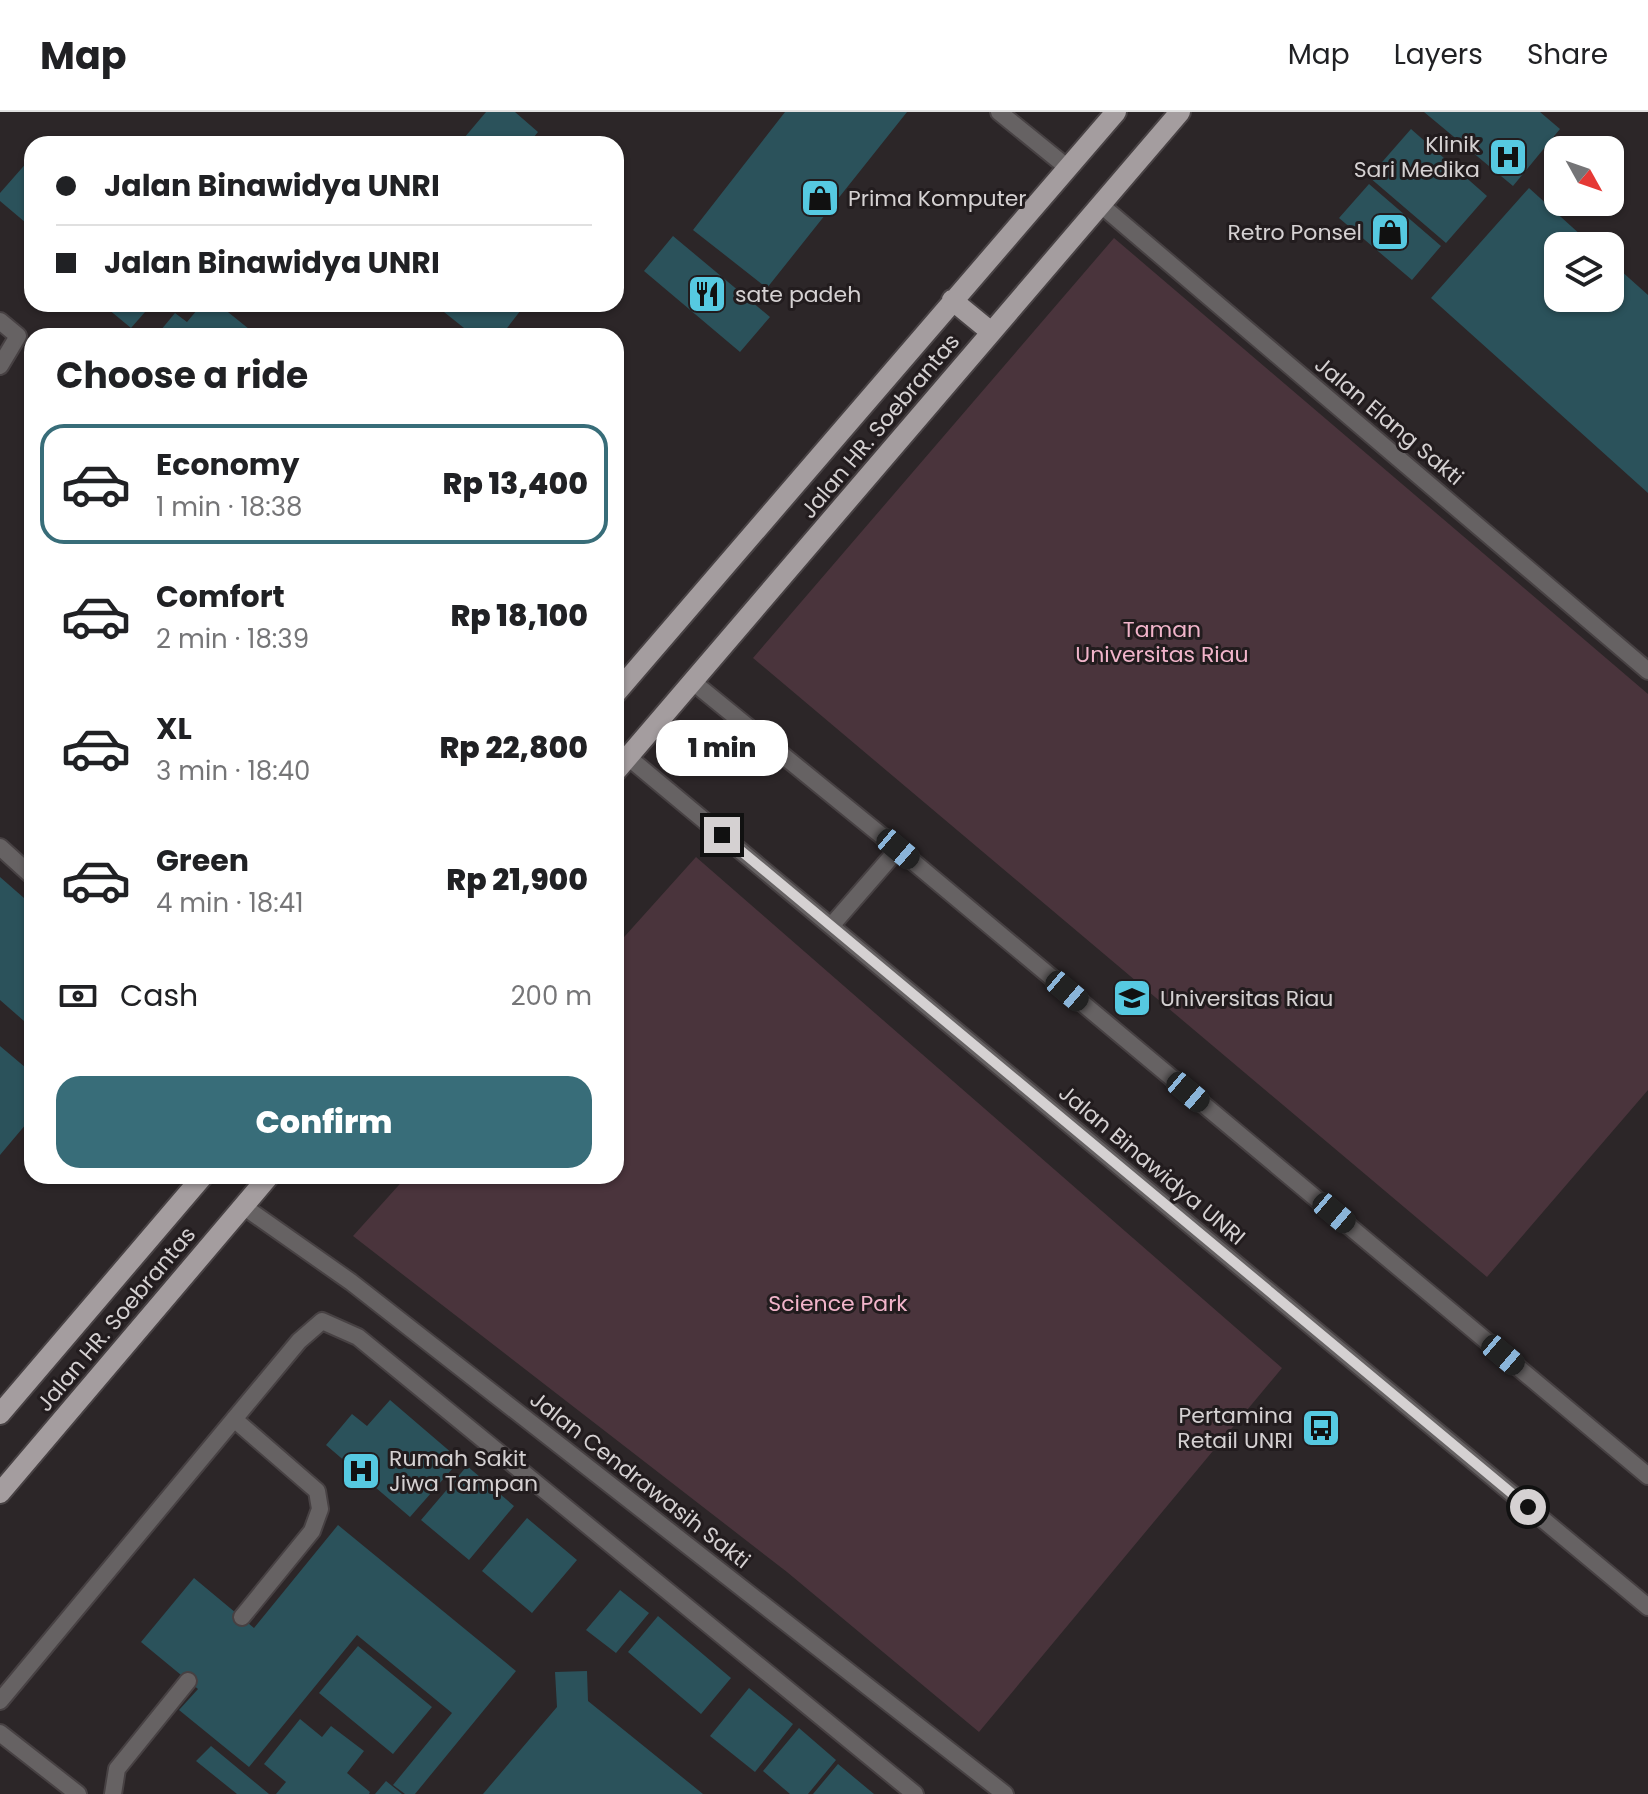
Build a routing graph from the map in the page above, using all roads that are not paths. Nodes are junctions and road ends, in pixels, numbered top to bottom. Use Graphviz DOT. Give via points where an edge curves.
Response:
graph roads {
  1 [pos="999,112"];
  2 [pos="1116,112"];
  3 [pos="1180,112"];
  4 [pos="1068,168"];
  5 [pos="1101,205"];
  6 [pos="952,300"];
  7 [pos="0,321"];
  8 [pos="991,332"];
  9 [pos="0,366"];
  10 [pos="1648,671"];
  11 [pos="693,682"];
  12 [pos="624,684"];
  13 [pos="624,762"];
  14 [pos="624,766"];
  15 [pos="0,847"];
  16 [pos="898,849"];
  17 [pos="24,869"];
  18 [pos="831,926"];
  19 [pos="196,1184"];
  20 [pos="262,1184"];
  21 [pos="243,1206"];
  22 [pos="0,1414"];
  23 [pos="234,1419"];
  24 [pos="1648,1476"];
  25 [pos="0,1493"];
  26 [pos="1648,1607"];
  27 [pos="242,1617"];
  28 [pos="188,1681"];
  29 [pos="0,1701"];
  30 [pos="0,1733"];
  31 [pos="78,1794"];
  32 [pos="113,1794"];
  33 [pos="915,1794"];
  34 [pos="1005,1794"];
  1 -- 4 [label="street"];
  2 -- 4 [label="main road, Jalan HR. Soebrantas"];
  3 -- 5 [label="main road, Jalan HR. Soebrantas"];
  4 -- 6 [label="main road, Jalan HR. Soebrantas"];
  5 -- 8 [label="main road, Jalan HR. Soebrantas"];
  5 -- 10 [label="street, Jalan Elang Sakti"];
  6 -- 8 [label="main road"];
  6 -- 12 [label="main road, Jalan HR. Soebrantas"];
  7 -- 9 [label="street" via="18,336"];
  8 -- 11 [label="main road, Jalan HR. Soebrantas"];
  11 -- 13 [label="main road, Jalan HR. Soebrantas"];
  11 -- 16 [label="street"];
  14 -- 18 [label="street, Jalan Binawidya UNRI"];
  15 -- 17 [label="street"];
  16 -- 18 [label="street"];
  16 -- 24 [label="street"];
  18 -- 26 [label="street, Jalan Binawidya UNRI"];
  19 -- 22 [label="main road, Jalan HR. Soebrantas"];
  20 -- 21 [label="main road, Jalan HR. Soebrantas"];
  21 -- 25 [label="main road, Jalan HR. Soebrantas"];
  21 -- 34 [label="street, Jalan Cendrawasih Sakti" via="351,1282"];
  23 -- 27 [label="street" via="317,1491 320,1509 312,1531"];
  23 -- 29 [label="street"];
  23 -- 33 [label="street" via="322,1321 358,1337"];
  28 -- 32 [label="street" via="117,1769"];
  30 -- 31 [label="street"];
}
